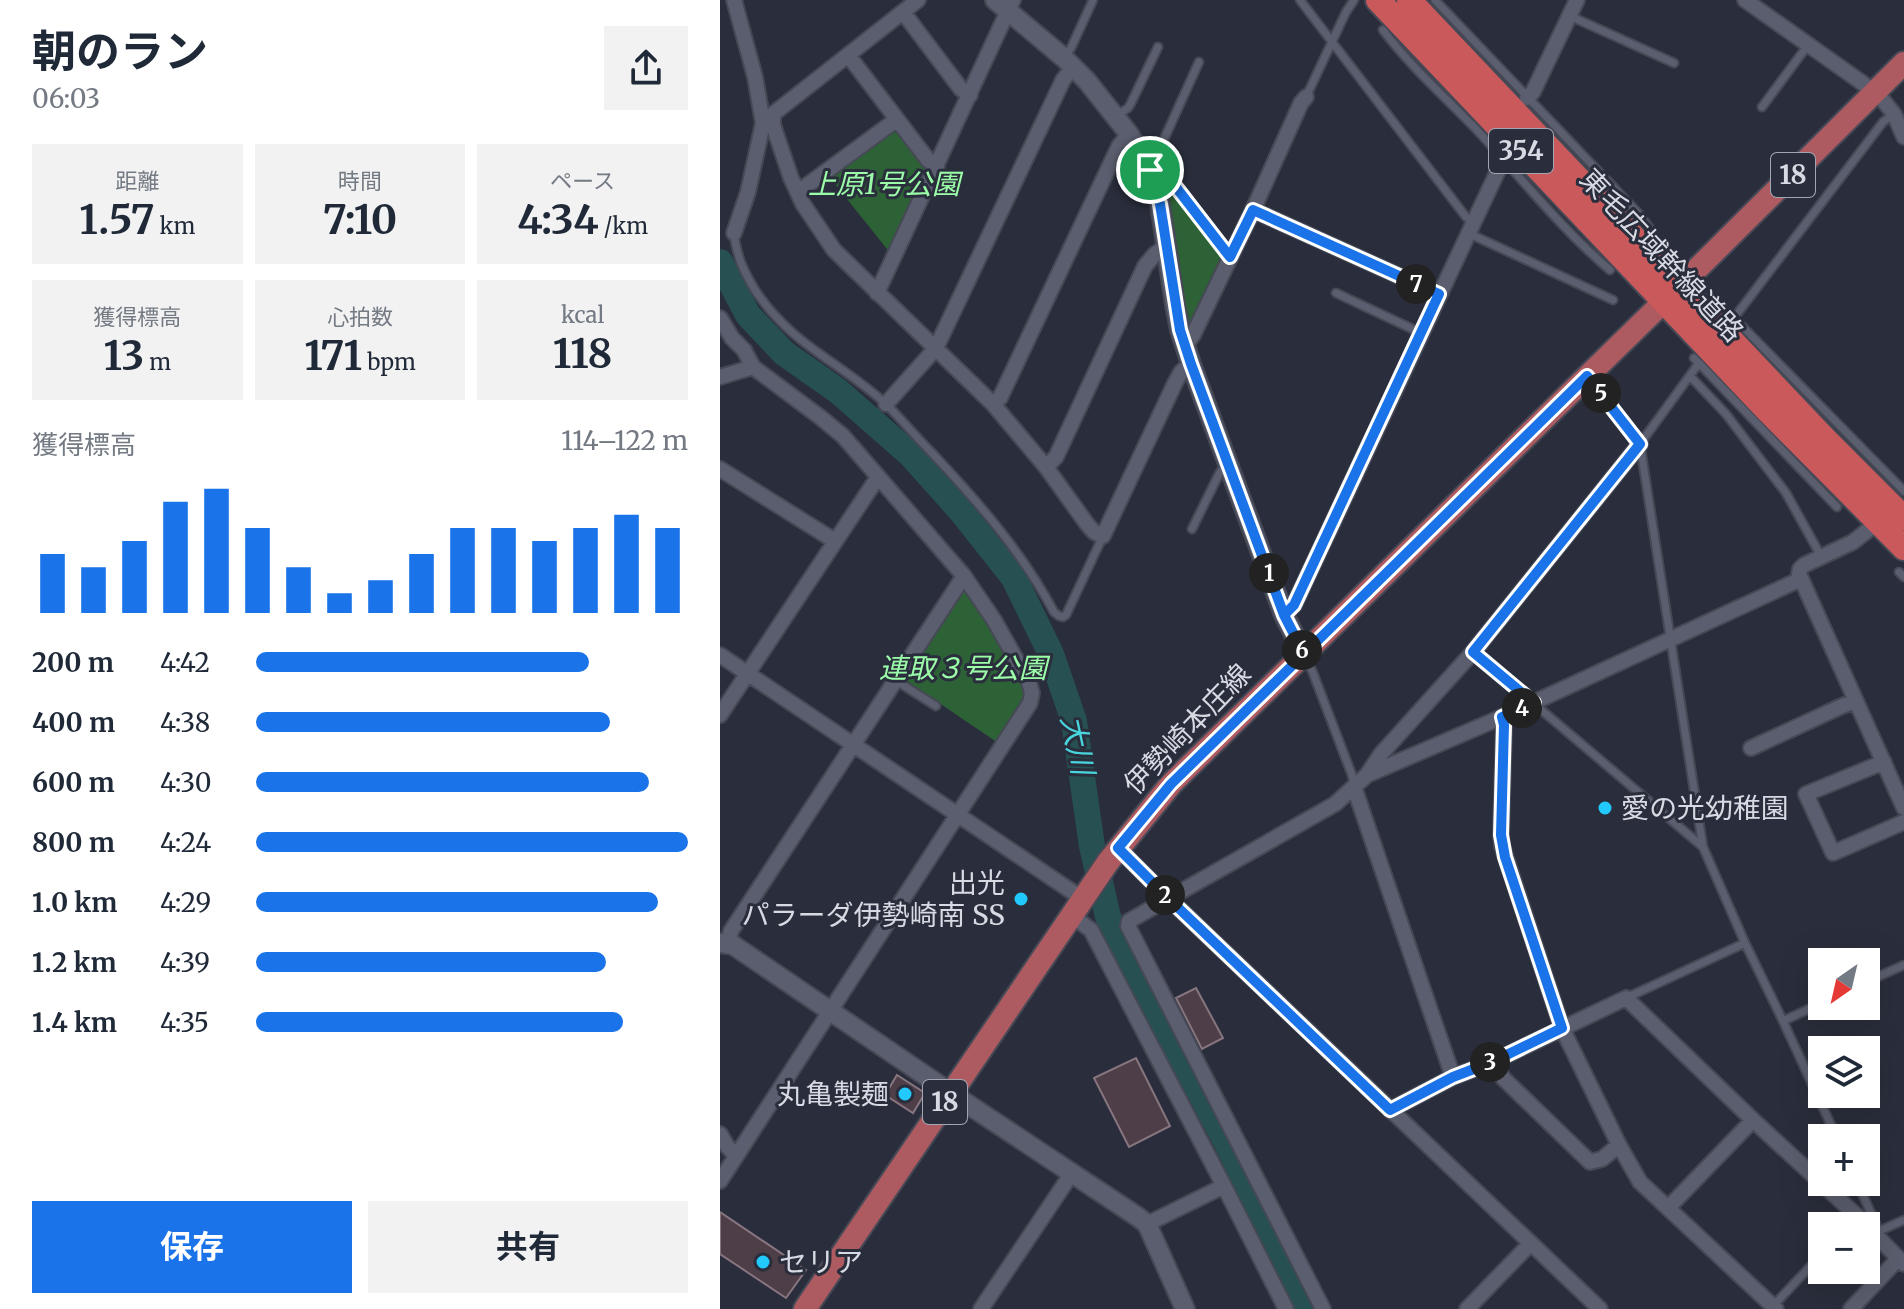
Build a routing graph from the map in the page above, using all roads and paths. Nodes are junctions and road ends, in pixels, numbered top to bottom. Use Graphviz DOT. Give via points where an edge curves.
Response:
graph roads {
  1 [pos="734,0"];
  2 [pos="917,0"];
  3 [pos="1093,0"];
  4 [pos="1300,0"];
  5 [pos="1354,0"];
  6 [pos="1378,0"];
  7 [pos="1409,0"];
  8 [pos="1435,0"];
  9 [pos="1577,0"];
  10 [pos="1745,0"];
  11 [pos="1006,4"];
  12 [pos="903,12"];
  13 [pos="1570,16"];
  14 [pos="1383,30"];
  15 [pos="1441,33"];
  16 [pos="1332,42"];
  17 [pos="1808,45"];
  18 [pos="1158,47"];
  19 [pos="1481,49"];
  20 [pos="848,55"];
  21 [pos="1068,62"];
  22 [pos="1199,62"];
  23 [pos="1674,63"];
  24 [pos="1904,63"];
  25 [pos="1874,93"];
  26 [pos="970,95"];
  27 [pos="1467,95"];
  28 [pos="1306,97"];
  29 [pos="1527,98"];
  30 [pos="1762,107"];
  31 [pos="1894,114"];
  32 [pos="1115,117"];
  33 [pos="896,120"];
  34 [pos="768,124"];
  35 [pos="1530,127"];
  36 [pos="1475,129"];
  37 [pos="1129,134"];
  38 [pos="1904,137"];
  39 [pos="1503,160"];
  40 [pos="937,167"];
  41 [pos="1150,170"];
  42 [pos="798,192"];
  43 [pos="1543,202"];
  44 [pos="1253,210"];
  45 [pos="1470,227"];
  46 [pos="1595,227"];
  47 [pos="734,233"];
  48 [pos="1653,233"];
  49 [pos="1166,247"];
  50 [pos="1230,257"];
  51 [pos="1610,270"];
  52 [pos="877,293"];
  53 [pos="1336,293"];
  54 [pos="1672,293"];
  55 [pos="1439,294"];
  56 [pos="1613,300"];
  57 [pos="720,318"];
  58 [pos="1421,333"];
  59 [pos="936,348"];
  60 [pos="1188,355"];
  61 [pos="753,367"];
  62 [pos="1777,374"];
  63 [pos="1587,376"];
  64 [pos="1690,376"];
  65 [pos="720,377"];
  66 [pos="1733,400"];
  67 [pos="886,404"];
  68 [pos="993,404"];
  69 [pos="1765,408"];
  70 [pos="1792,435"];
  71 [pos="1640,444"];
  72 [pos="1853,450"];
  73 [pos="1867,453"];
  74 [pos="1227,462"];
  75 [pos="1046,467"];
  76 [pos="720,469"];
  77 [pos="1802,472"];
  78 [pos="878,477"];
  79 [pos="1837,507"];
  80 [pos="1895,510"];
  81 [pos="1192,529"];
  82 [pos="1103,536"];
  83 [pos="835,541"];
  84 [pos="1821,556"];
  85 [pos="1902,566"];
  86 [pos="964,576"];
  87 [pos="1801,579"];
  88 [pos="1284,615"];
  89 [pos="1669,641"];
  90 [pos="1473,652"];
  91 [pos="1304,654"];
  92 [pos="720,655"];
  93 [pos="747,673"];
  94 [pos="895,680"];
  95 [pos="1856,701"];
  96 [pos="1534,703"];
  97 [pos="936,706"];
  98 [pos="720,715"];
  99 [pos="1502,717"];
  100 [pos="852,744"];
  101 [pos="1751,748"];
  102 [pos="1884,762"];
  103 [pos="1367,775"];
  104 [pos="1354,787"];
  105 [pos="1904,808"];
  106 [pos="957,815"];
  107 [pos="1904,822"];
  108 [pos="1703,847"];
  109 [pos="1113,855"];
  110 [pos="1169,899"];
  111 [pos="1080,903"];
  112 [pos="724,943"];
  113 [pos="1745,943"];
  114 [pos="1904,965"];
  115 [pos="1880,976"];
  116 [pos="1626,998"];
  117 [pos="1808,1009"];
  118 [pos="830,1011"];
  119 [pos="1783,1021"];
  120 [pos="1562,1028"];
  121 [pos="1492,1062"];
  122 [pos="1453,1077"];
  123 [pos="951,1093"];
  124 [pos="1390,1110"];
  125 [pos="1753,1120"];
  126 [pos="1831,1124"];
  127 [pos="720,1134"];
  128 [pos="1619,1145"];
  129 [pos="736,1156"];
  130 [pos="1072,1173"];
  131 [pos="720,1181"];
  132 [pos="1224,1186"];
  133 [pos="1668,1208"];
  134 [pos="1844,1212"];
  135 [pos="1904,1220"];
  136 [pos="1147,1224"];
  137 [pos="1880,1232"];
  138 [pos="1880,1236"];
  139 [pos="1531,1243"];
  140 [pos="1901,1262"];
  141 [pos="1808,1270"];
  142 [pos="1774,1308"];
  143 [pos="805,1309"];
  144 [pos="981,1309"];
  145 [pos="1185,1309"];
  146 [pos="1286,1309"];
  147 [pos="1323,1309"];
  148 [pos="1467,1309"];
  149 [pos="1600,1309"];
  150 [pos="1851,1309"];
  1 -- 34 [label="street"];
  2 -- 12 [label="street"];
  3 -- 21 [label="lane"];
  4 -- 16 [label="lane"];
  5 -- 16 [label="lane"];
  6 -- 27 [label="highway, 東毛広域幹線道路 / 354"];
  7 -- 15 [label="highway, 東毛広域幹線道路 / 354"];
  8 -- 19 [label="lane"];
  9 -- 13 [label="street"];
  10 -- 17 [label="street"];
  11 -- 21 [label="street"];
  11 -- 26 [label="street"];
  12 -- 20 [label="street"];
  12 -- 26 [label="street"];
  13 -- 23 [label="lane"];
  13 -- 29 [label="street"];
  14 -- 36 [label="lane"];
  15 -- 19 [label="lane"];
  15 -- 35 [label="highway, 東毛広域幹線道路 / 354"];
  16 -- 28 [label="lane"];
  16 -- 45 [label="lane"];
  17 -- 25 [label="street"];
  17 -- 30 [label="lane"];
  18 -- 32 [label="lane" via="1128,108"];
  19 -- 29 [label="lane"];
  20 -- 33 [label="street"];
  20 -- 34 [label="street" via="773,114"];
  21 -- 32 [label="street"];
  21 -- 59 [label="street"];
  22 -- 41 [label="lane"];
  24 -- 25 [label="main road, 伊勢崎本庄線 / 18"];
  25 -- 31 [label="street"];
  25 -- 54 [label="main road, 伊勢崎本庄線 / 18"];
  26 -- 40 [label="street"];
  27 -- 36 [label="lane"];
  27 -- 46 [label="highway, 東毛広域幹線道路 / 354"];
  28 -- 44 [label="street"];
  29 -- 35 [label="lane"];
  29 -- 48 [label="lane"];
  31 -- 38 [label="street"];
  31 -- 62 [label="lane" via="1734,318"];
  32 -- 37 [label="street"];
  33 -- 40 [label="street"];
  33 -- 42 [label="street"];
  34 -- 42 [label="street"];
  34 -- 47 [label="street"];
  35 -- 54 [label="highway, 東毛広域幹線道路 / 354"];
  36 -- 39 [label="lane"];
  37 -- 41 [label="street"];
  37 -- 68 [label="street"];
  39 -- 43 [label="lane"];
  39 -- 45 [label="street"];
  40 -- 52 [label="street"];
  41 -- 49 [label="street"];
  41 -- 50 [label="lane" via="1165,173"];
  42 -- 52 [label="street" via="834,250"];
  43 -- 46 [label="lane"];
  43 -- 51 [label="lane"];
  44 -- 50 [label="street"];
  44 -- 55 [label="street"];
  45 -- 55 [label="street"];
  45 -- 56 [label="lane"];
  46 -- 54 [label="highway, 東毛広域幹線道路 / 354"];
  47 -- 67 [label="lane" via="744,271 783,326"];
  49 -- 60 [label="street"];
  49 -- 75 [label="street" via="1145,266 1056,457"];
  50 -- 60 [label="street"];
  52 -- 59 [label="street"];
  53 -- 58 [label="lane"];
  54 -- 62 [label="highway, 東毛広域幹線道路 / 354"];
  54 -- 63 [label="main road, 伊勢崎本庄線 / 18"];
  54 -- 69 [label="highway, 東毛広域幹線道路 / 354"];
  55 -- 58 [label="street"];
  57 -- 61 [label="street"];
  58 -- 88 [label="street" via="1294,605"];
  59 -- 67 [label="street"];
  59 -- 68 [label="street"];
  60 -- 74 [label="street"];
  60 -- 82 [label="street"];
  61 -- 65 [label="street"];
  61 -- 78 [label="street" via="843,436"];
  62 -- 73 [label="lane"];
  62 -- 80 [label="highway, 東毛広域幹線道路 / 354"];
  63 -- 71 [label="lane"];
  63 -- 91 [label="main road, 伊勢崎本庄線 / 18"];
  64 -- 66 [label="lane" via="1696,360"];
  64 -- 71 [label="lane"];
  64 -- 84 [label="lane" via="1786,493"];
  66 -- 69 [label="lane"];
  66 -- 77 [label="lane"];
  67 -- 82 [label="lane" via="1011,542 1059,616 1066,615"];
  68 -- 75 [label="street"];
  69 -- 70 [label="highway, 東毛広域幹線道路 / 354"];
  70 -- 77 [label="lane"];
  70 -- 80 [label="highway, 東毛広域幹線道路 / 354"];
  71 -- 89 [label="lane"];
  71 -- 90 [label="street"];
  72 -- 73 [label="lane"];
  73 -- 80 [label="lane"];
  74 -- 81 [label="lane"];
  74 -- 88 [label="street"];
  75 -- 82 [label="street" via="1087,524"];
  76 -- 83 [label="street"];
  77 -- 79 [label="lane"];
  78 -- 83 [label="street"];
  78 -- 86 [label="street"];
  80 -- 84 [label="street" via="1853,542"];
  80 -- 85 [label="highway, 東毛広域幹線道路 / 354"];
  83 -- 93 [label="street"];
  84 -- 87 [label="street" via="1800,569"];
  86 -- 94 [label="street"];
  86 -- 106 [label="street" via="1032,693"];
  87 -- 89 [label="street"];
  87 -- 95 [label="street"];
  88 -- 91 [label="street"];
  89 -- 96 [label="street"];
  89 -- 108 [label="lane"];
  90 -- 96 [label="lane"];
  90 -- 103 [label="street"];
  91 -- 104 [label="lane"];
  91 -- 109 [label="main road, 伊勢崎本庄線 / 18" via="1171,784"];
  92 -- 93 [label="street"];
  93 -- 98 [label="street"];
  93 -- 100 [label="street"];
  94 -- 97 [label="lane"];
  94 -- 100 [label="street"];
  95 -- 101 [label="street"];
  95 -- 102 [label="street"];
  96 -- 99 [label="street"];
  96 -- 108 [label="lane"];
  99 -- 103 [label="street"];
  99 -- 120 [label="street" via="1502,846"];
  100 -- 106 [label="street"];
  100 -- 112 [label="street"];
  102 -- 105 [label="street"];
  102 -- 107 [label="street" via="1806,794 1833,853"];
  103 -- 104 [label="street"];
  104 -- 110 [label="street" via="1335,804"];
  104 -- 122 [label="street"];
  106 -- 111 [label="street"];
  106 -- 118 [label="street"];
  108 -- 113 [label="lane"];
  109 -- 110 [label="street"];
  109 -- 111 [label="main road, 伊勢崎本庄線 / 18"];
  110 -- 124 [label="street"];
  110 -- 147 [label="street" via="1128,926"];
  111 -- 123 [label="main road, 伊勢崎本庄線 / 18"];
  111 -- 132 [label="street"];
  112 -- 118 [label="street"];
  113 -- 116 [label="lane"];
  113 -- 119 [label="lane"];
  114 -- 115 [label="lane"];
  116 -- 120 [label="street"];
  116 -- 125 [label="street"];
  117 -- 119 [label="lane"];
  118 -- 123 [label="street"];
  118 -- 129 [label="street"];
  119 -- 126 [label="lane"];
  120 -- 121 [label="street"];
  120 -- 128 [label="street"];
  121 -- 122 [label="street"];
  121 -- 128 [label="street" via="1590,1162"];
  122 -- 124 [label="street"];
  123 -- 130 [label="street"];
  123 -- 143 [label="main road, 伊勢崎本庄線 / 18"];
  124 -- 139 [label="street"];
  125 -- 133 [label="street"];
  125 -- 134 [label="street"];
  127 -- 129 [label="street"];
  128 -- 133 [label="street" via="1640,1182"];
  129 -- 131 [label="street"];
  130 -- 136 [label="street"];
  130 -- 144 [label="street"];
  132 -- 136 [label="street"];
  132 -- 146 [label="street"];
  133 -- 142 [label="street"];
  135 -- 137 [label="lane"];
  136 -- 145 [label="street"];
  138 -- 140 [label="street"];
  139 -- 148 [label="street"];
  139 -- 149 [label="street"];
  140 -- 150 [label="street"];
  141 -- 142 [label="lane"];
}
